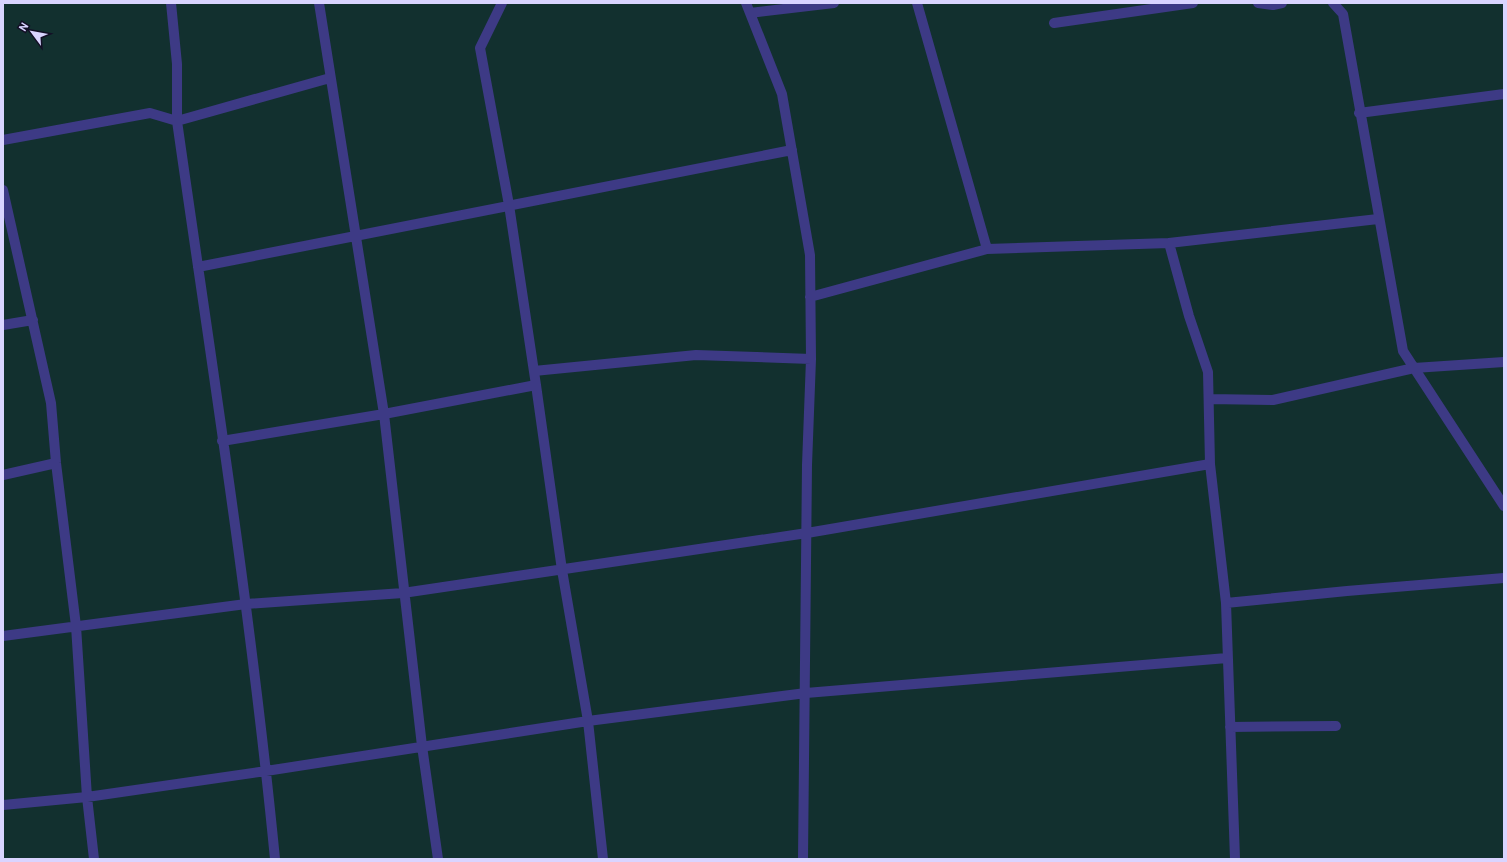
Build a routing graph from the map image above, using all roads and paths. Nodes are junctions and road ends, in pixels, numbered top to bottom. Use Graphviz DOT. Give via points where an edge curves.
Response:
graph roads {
  1 [pos="171,3"];
  2 [pos="319,3"];
  3 [pos="502,3"];
  4 [pos="834,3"];
  5 [pos="917,3"];
  6 [pos="1193,3"];
  7 [pos="1258,3"];
  8 [pos="1282,3"];
  9 [pos="1333,3"];
  10 [pos="748,8"];
  11 [pos="1054,23"];
  12 [pos="330,78"];
  13 [pos="1504,94"];
  14 [pos="1359,113"];
  15 [pos="177,121"];
  16 [pos="3,140"];
  17 [pos="792,150"];
  18 [pos="3,190"];
  19 [pos="509,205"];
  20 [pos="1378,219"];
  21 [pos="354,236"];
  22 [pos="1169,244"];
  23 [pos="987,249"];
  24 [pos="198,267"];
  25 [pos="810,297"];
  26 [pos="33,320"];
  27 [pos="3,325"];
  28 [pos="811,359"];
  29 [pos="1504,362"];
  30 [pos="1414,368"];
  31 [pos="534,371"];
  32 [pos="536,385"];
  33 [pos="1209,399"];
  34 [pos="384,414"];
  35 [pos="222,441"];
  36 [pos="56,464"];
  37 [pos="1210,464"];
  38 [pos="3,475"];
  39 [pos="1504,506"];
  40 [pos="807,533"];
  41 [pos="562,570"];
  42 [pos="1504,578"];
  43 [pos="404,593"];
  44 [pos="1226,603"];
  45 [pos="246,604"];
  46 [pos="76,626"];
  47 [pos="3,636"];
  48 [pos="1226,658"];
  49 [pos="806,693"];
  50 [pos="588,721"];
  51 [pos="1336,726"];
  52 [pos="1230,727"];
  53 [pos="422,746"];
  54 [pos="266,771"];
  55 [pos="87,797"];
  56 [pos="3,805"];
  57 [pos="94,859"];
  58 [pos="275,859"];
  59 [pos="438,859"];
  60 [pos="602,859"];
  61 [pos="803,859"];
  62 [pos="1235,859"];
  1 -- 15 [label="street" via="177,64"];
  2 -- 12 [label="street"];
  3 -- 19 [label="street" via="480,48"];
  4 -- 10 [label="street"];
  5 -- 23 [label="street"];
  6 -- 11 [label="street"];
  7 -- 8 [label="street"];
  9 -- 14 [label="street" via="1343,14"];
  10 -- 17 [label="street" via="782,94"];
  12 -- 15 [label="street"];
  12 -- 21 [label="street"];
  13 -- 14 [label="street"];
  14 -- 20 [label="street"];
  15 -- 16 [label="street" via="150,113"];
  15 -- 24 [label="street"];
  17 -- 19 [label="street"];
  17 -- 25 [label="street" via="810,255"];
  18 -- 26 [label="street"];
  19 -- 21 [label="street"];
  19 -- 31 [label="street"];
  20 -- 22 [label="street"];
  20 -- 30 [label="street" via="1404,351"];
  21 -- 24 [label="street"];
  21 -- 34 [label="street"];
  22 -- 23 [label="street"];
  22 -- 33 [label="street" via="1208,372"];
  23 -- 25 [label="street"];
  24 -- 35 [label="street"];
  25 -- 28 [label="street"];
  26 -- 27 [label="street"];
  26 -- 36 [label="street" via="51,403"];
  28 -- 31 [label="street" via="696,355"];
  28 -- 40 [label="street"];
  29 -- 30 [label="street"];
  30 -- 33 [label="street" via="1274,400"];
  30 -- 39 [label="street"];
  31 -- 32 [label="street"];
  32 -- 34 [label="street"];
  32 -- 41 [label="street"];
  33 -- 37 [label="street"];
  34 -- 35 [label="street"];
  34 -- 43 [label="street"];
  35 -- 45 [label="street"];
  36 -- 38 [label="street"];
  36 -- 46 [label="street"];
  37 -- 40 [label="street"];
  37 -- 44 [label="street"];
  40 -- 41 [label="street"];
  40 -- 49 [label="street"];
  41 -- 43 [label="street"];
  41 -- 50 [label="street"];
  42 -- 44 [label="street"];
  43 -- 45 [label="street"];
  43 -- 53 [label="street"];
  44 -- 48 [label="street"];
  45 -- 46 [label="street"];
  45 -- 54 [label="street"];
  46 -- 47 [label="street"];
  46 -- 55 [label="street"];
  48 -- 49 [label="street"];
  48 -- 52 [label="street"];
  49 -- 50 [label="street"];
  49 -- 61 [label="street"];
  50 -- 53 [label="street"];
  50 -- 60 [label="street"];
  51 -- 52 [label="street"];
  52 -- 62 [label="street"];
  53 -- 54 [label="street"];
  53 -- 59 [label="street"];
  54 -- 55 [label="street"];
  54 -- 58 [label="street"];
  55 -- 56 [label="street"];
  55 -- 57 [label="street"];
}
